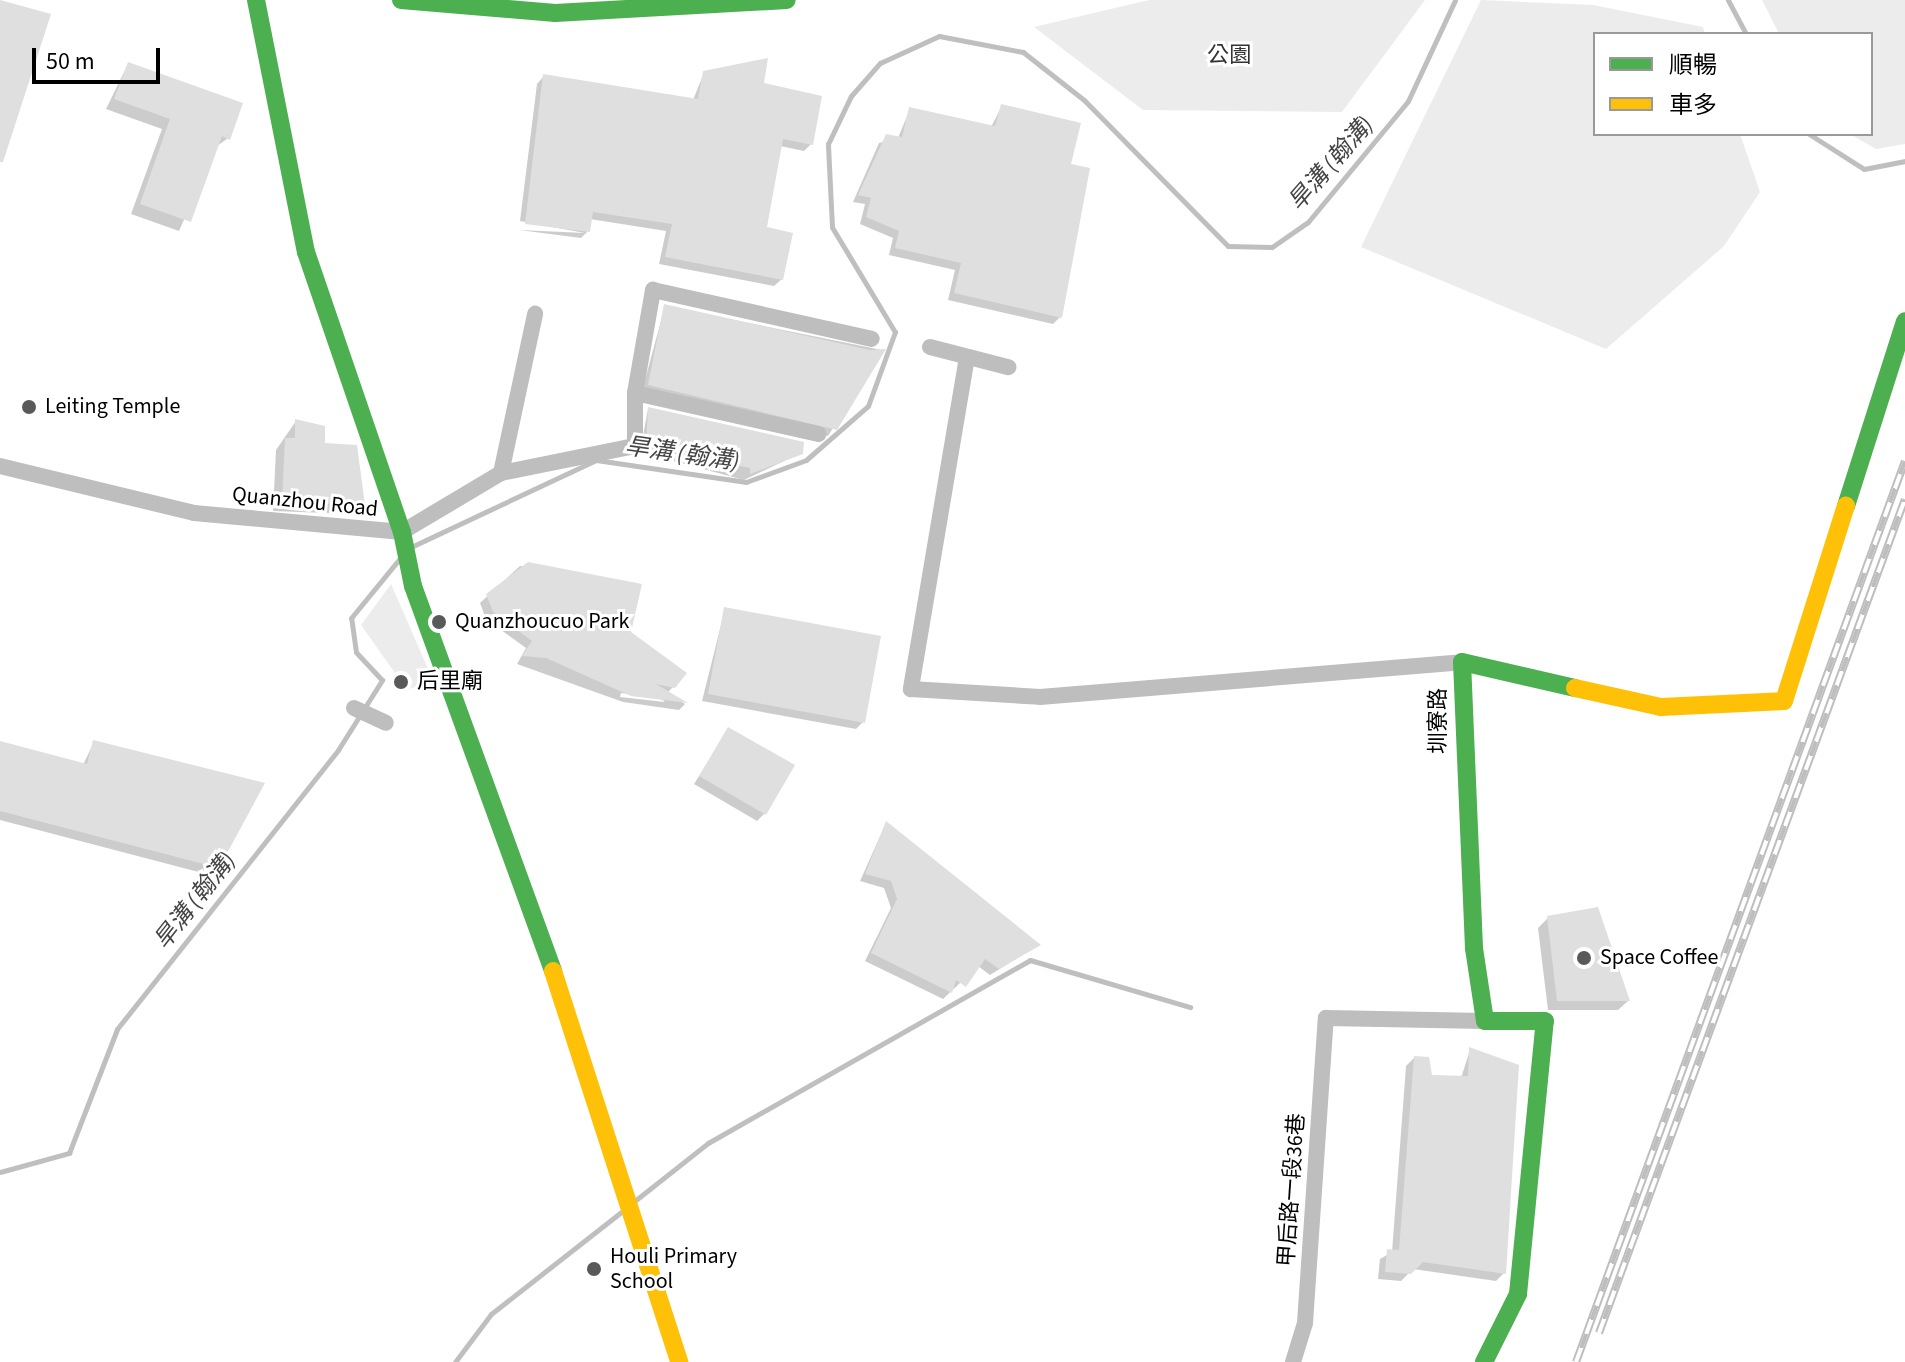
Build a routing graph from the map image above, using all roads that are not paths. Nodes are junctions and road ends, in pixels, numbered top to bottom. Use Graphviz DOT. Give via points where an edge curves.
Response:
graph roads {
  1 [pos="256,0"];
  2 [pos="401,0"];
  3 [pos="787,0"];
  4 [pos="555,6"];
  5 [pos="535,314"];
  6 [pos="1905,321"];
  7 [pos="872,339"];
  8 [pos="930,347"];
  9 [pos="967,357"];
  10 [pos="1008,367"];
  11 [pos="635,393"];
  12 [pos="818,434"];
  13 [pos="0,466"];
  14 [pos="501,473"];
  15 [pos="403,549"];
  16 [pos="1462,662"];
  17 [pos="354,708"];
  18 [pos="386,723"];
  19 [pos="1485,1021"];
  20 [pos="679,1362"];
  21 [pos="1293,1362"];
  22 [pos="1484,1362"];
  1 -- 15 [label="street" via="306,252"];
  2 -- 4 [label="street"];
  3 -- 4 [label="street"];
  5 -- 14 [label="street"];
  6 -- 16 [label="street, 圳寮路" via="1784,701 1661,707"];
  7 -- 11 [label="street, Quanzhou Road" via="653,290"];
  8 -- 9 [label="street"];
  9 -- 10 [label="street"];
  9 -- 16 [label="street" via="911,689 1040,697"];
  11 -- 12 [label="street"];
  11 -- 14 [label="street, Quanzhou Road" via="635,446"];
  13 -- 15 [label="street, Quanzhou Road" via="194,513"];
  14 -- 15 [label="street, Quanzhou Road"];
  15 -- 20 [label="street" via="569,1014"];
  16 -- 19 [label="street, 圳寮路" via="1467,826"];
  17 -- 18 [label="street"];
  19 -- 21 [label="street, 甲后路一段36巷" via="1326,1018 1305,1323"];
  19 -- 22 [label="street" via="1545,1021 1518,1294"];
}
